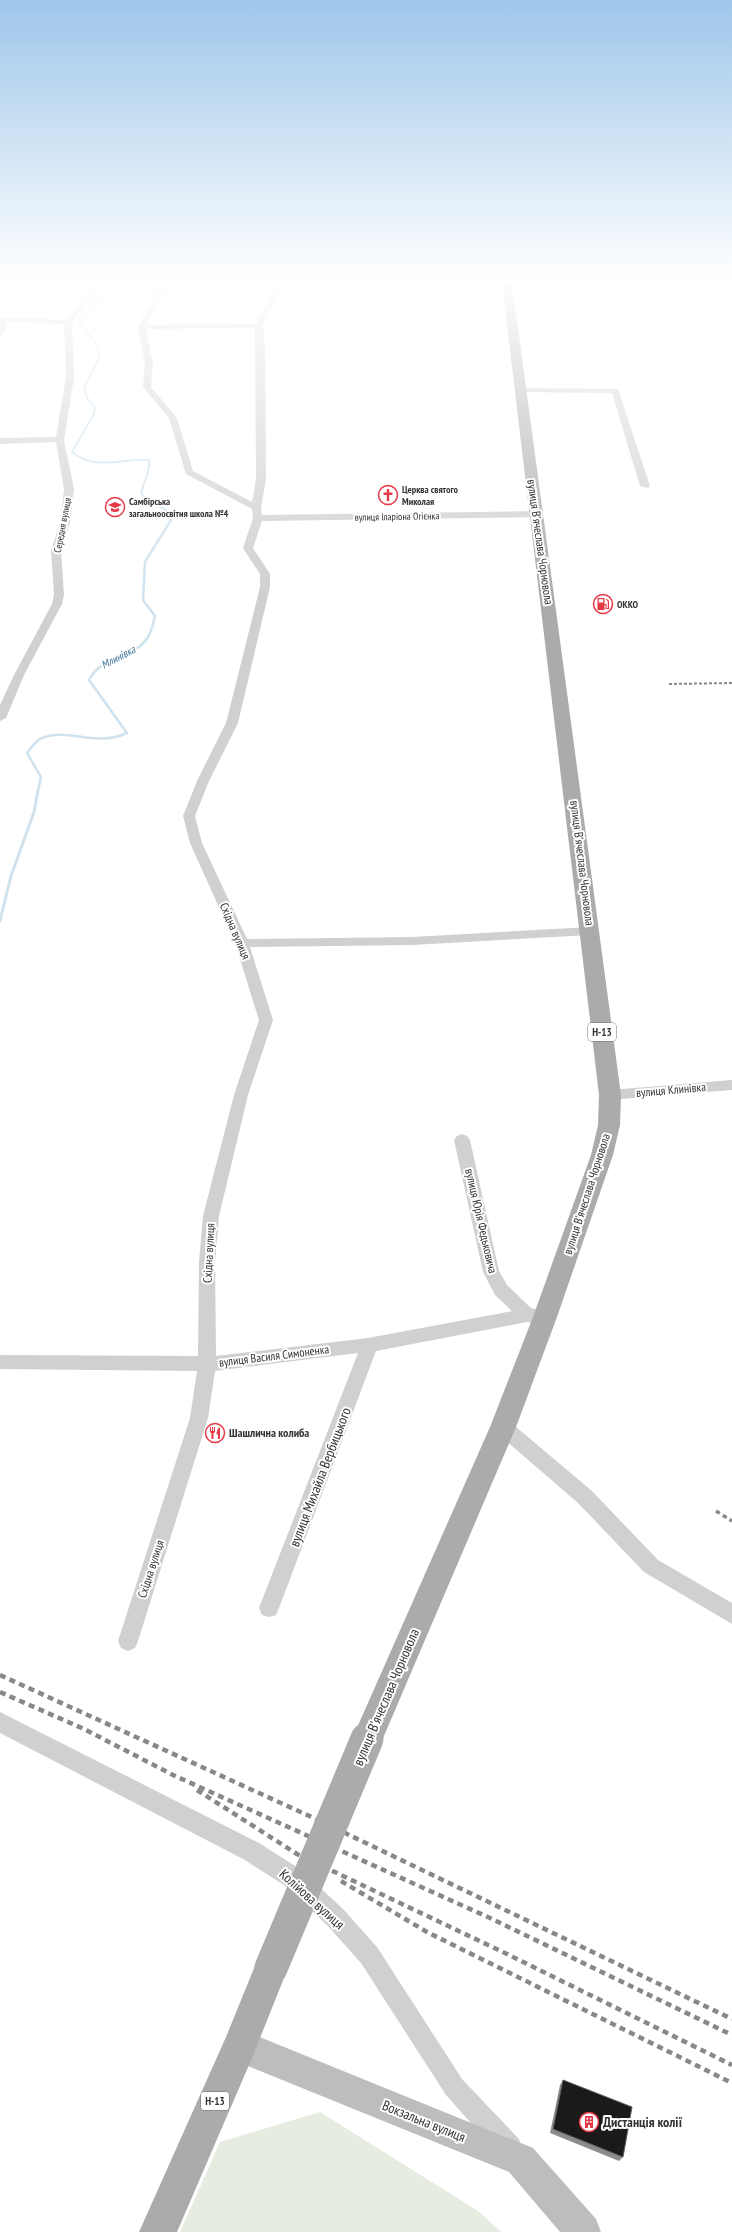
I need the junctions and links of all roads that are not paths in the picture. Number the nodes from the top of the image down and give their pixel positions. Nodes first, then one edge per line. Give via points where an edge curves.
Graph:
1 (69, 387) edge
2 (147, 387) edge
3 (261, 387) edge
4 (520, 390) joint
5 (61, 440) junction
6 (0, 441) edge
7 (645, 486) dead end
8 (257, 513) junction
9 (536, 514) junction
10 (0, 718) edge
11 (590, 931) junction
12 (242, 943) junction
13 (732, 1085) edge
14 (610, 1095) junction
15 (462, 1140) dead end
16 (536, 1316) junction
17 (368, 1345) junction
18 (0, 1362) edge
19 (207, 1364) junction
20 (503, 1427) junction
21 (269, 1608) dead end
22 (732, 1614) edge
23 (128, 1641) dead end
24 (0, 1722) edge
25 (240, 2046) junction
26 (521, 2160) junction
27 (158, 2232) edge
28 (583, 2232) edge

1 - 5 street, Середня вулиця
2 - 8 street via 173,418 189,472
3 - 8 street via 261,479
4 - 7 street via 615,390
4 - 9 main road, вулиця Вʼячеслава Чорновола / Н-13
5 - 6 street
5 - 10 street, Середня вулиця via 69,489 65,523 56,551 59,595 57,604 19,675
8 - 9 street, вулиця Іларіона Огієнка
8 - 12 street, Східна вулиця via 248,548 265,574 266,587 232,723 189,816 196,843
9 - 11 main road, вулиця Вʼячеслава Чорновола / Н-13
11 - 12 street via 412,941
11 - 14 main road, вулиця Вʼячеслава Чорновола / Н-13
12 - 19 street, Східна вулиця via 266,1020 241,1095 211,1216 207,1262
13 - 14 street, вулиця Клинівка
14 - 16 main road, вулиця Вʼячеслава Чорновола / Н-13 via 609,1125 602,1155
15 - 16 street, вулиця Юрія Федьковича via 491,1272 501,1290
16 - 17 street, вулиця Василя Симоненка
16 - 20 main road, вулиця Вʼячеслава Чорновола / Н-13
17 - 19 street, вулиця Василя Симоненка
17 - 21 street, вулиця Михайла Вербицького via 366,1358
18 - 19 street, вулиця Василя Симоненка
19 - 23 street, Східна вулиця via 199,1418
20 - 22 street via 585,1497 651,1566
20 - 25 main road, вулиця Вʼячеслава Чорновола / Н-13, bridge via 367,1739
24 - 26 street, Колійова вулиця via 251,1851 292,1877 335,1917 369,1955 454,2087
25 - 26 main road, Вокзальна вулиця
25 - 27 main road, Н-13
26 - 28 main road, Вокзальна вулиця

